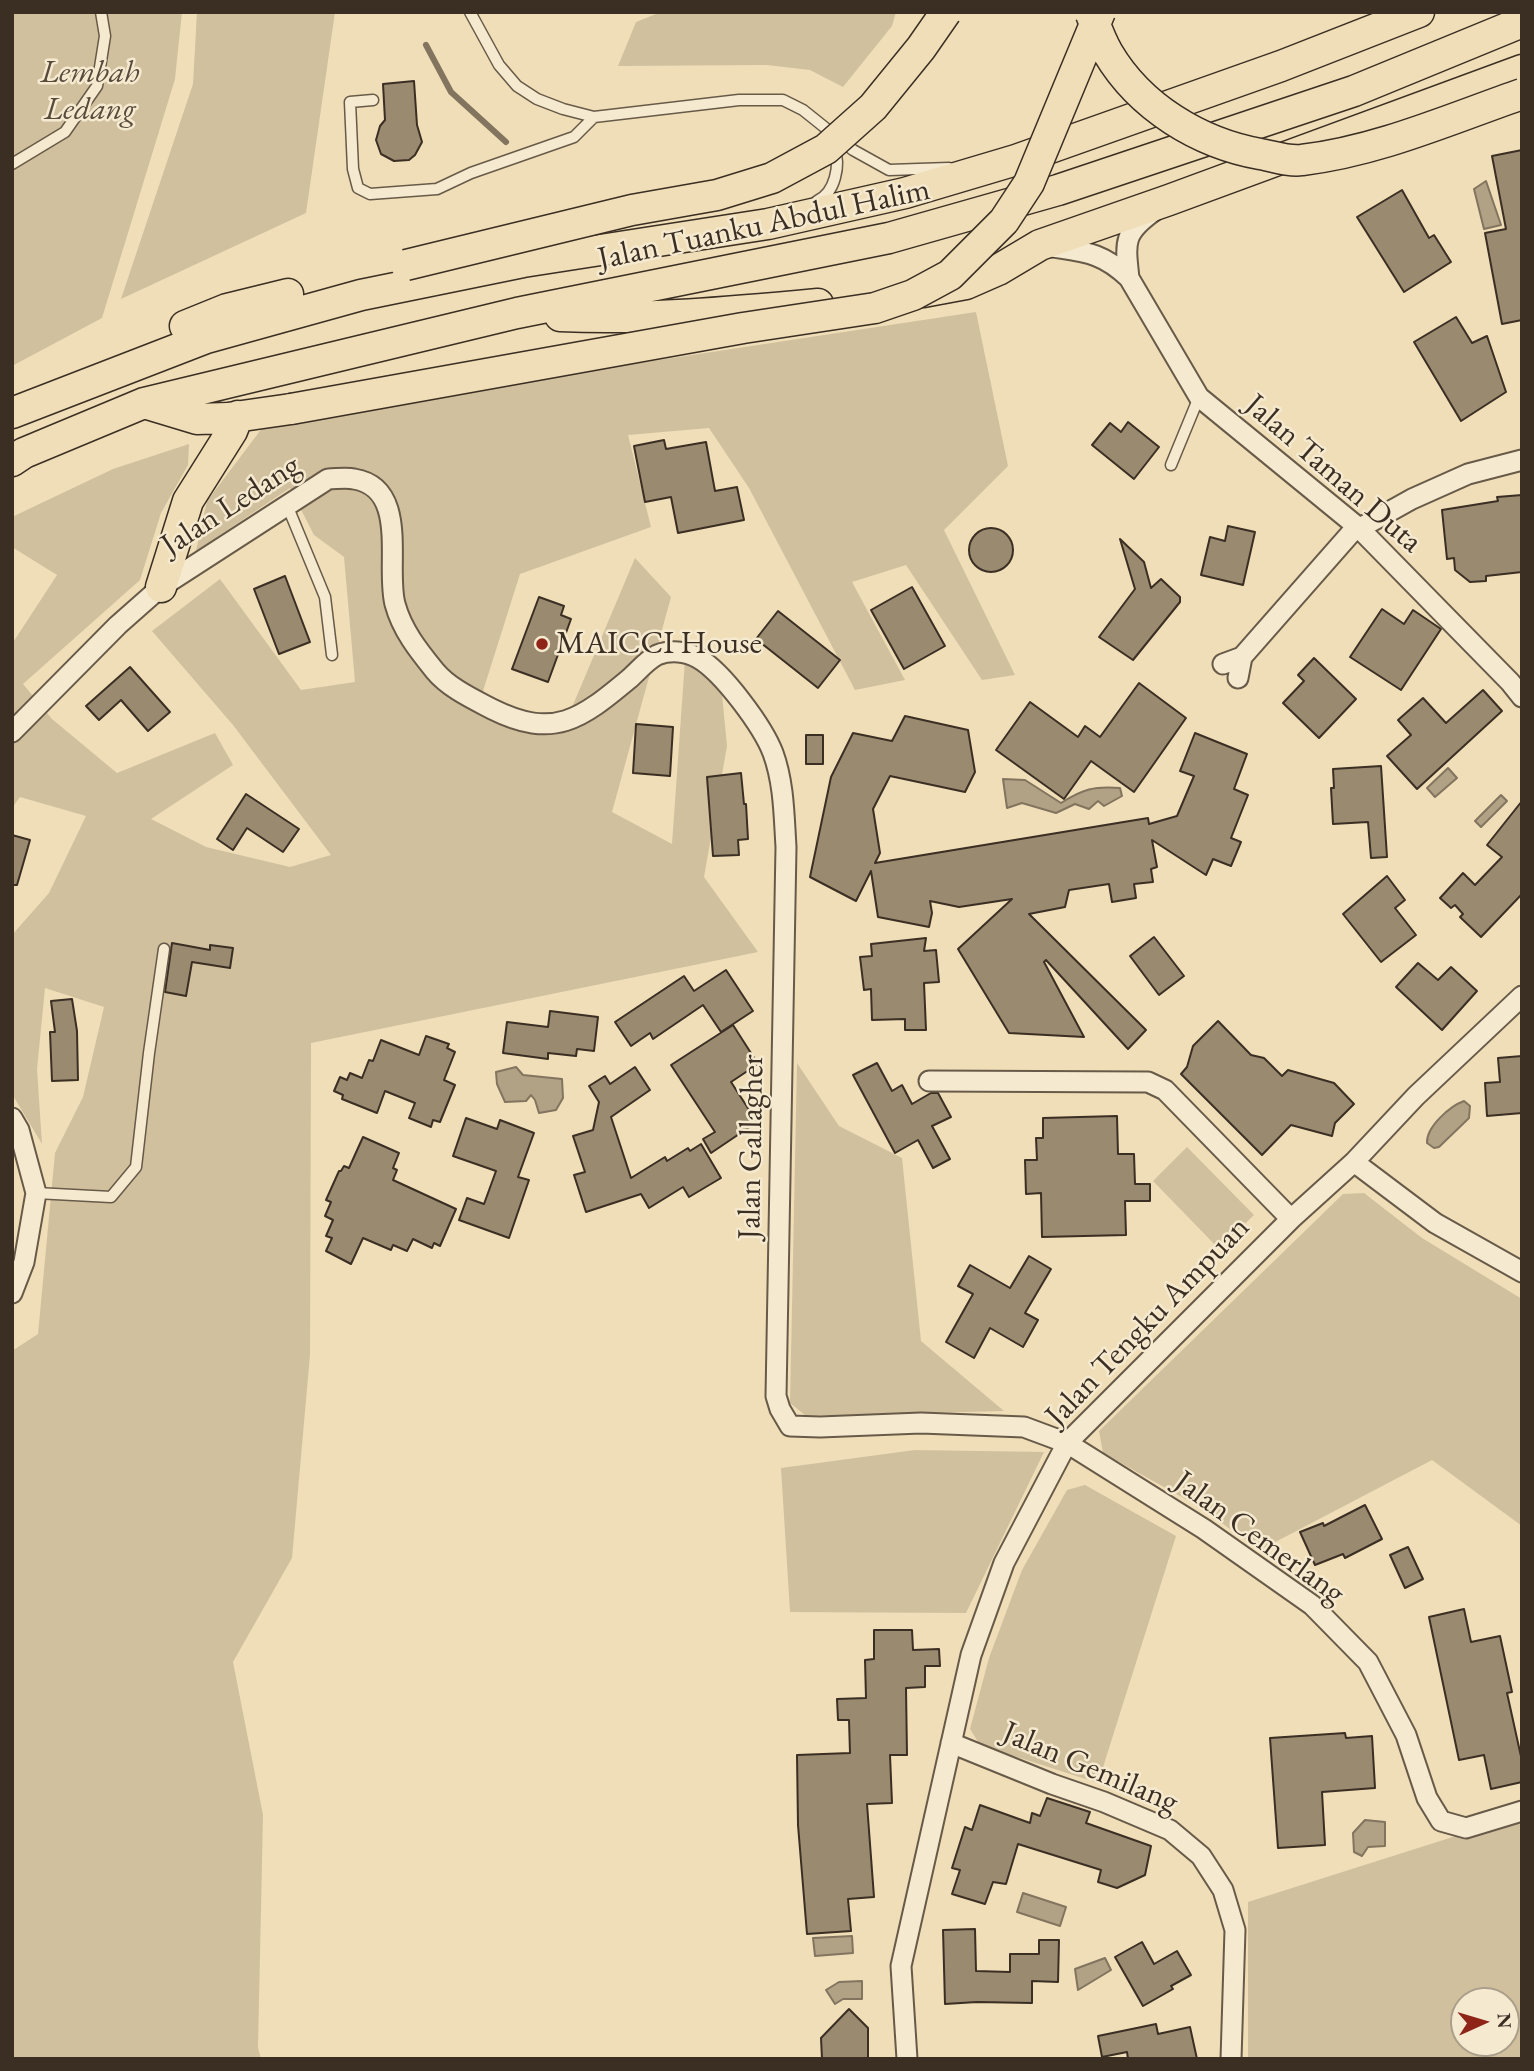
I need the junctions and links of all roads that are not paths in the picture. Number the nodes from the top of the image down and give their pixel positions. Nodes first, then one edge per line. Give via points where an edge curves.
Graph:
1 (102, 12) edge
2 (470, 12) edge
3 (946, 12) edge
4 (1090, 12) edge
5 (1100, 12) edge
6 (1419, 12) edge
7 (1522, 22) edge
8 (1522, 71) edge
9 (1522, 94) edge
10 (373, 100) dead end
11 (594, 117) junction
12 (827, 129) junction
13 (1016, 160) junction
14 (12, 164) edge
15 (1169, 201) junction
16 (768, 224) junction
17 (1040, 245) junction
18 (1129, 278) junction
19 (517, 313) junction
20 (1199, 397) junction
21 (144, 403) junction
22 (12, 411) edge
23 (238, 416) junction
24 (1522, 460) edge
25 (12, 461) edge
26 (1171, 465) dead end
27 (287, 504) junction
28 (1359, 528) junction
29 (161, 587) junction
30 (332, 656) dead end
31 (656, 656) joint
32 (1242, 657) junction
33 (1223, 664) dead end
34 (1238, 678) dead end
35 (1522, 697) edge
36 (12, 732) edge
37 (164, 949) dead end
38 (1522, 996) edge
39 (929, 1081) dead end
40 (12, 1118) edge
41 (1354, 1162) junction
42 (36, 1193) junction
43 (1291, 1219) junction
44 (1522, 1272) edge
45 (12, 1293) edge
46 (1066, 1443) junction
47 (951, 1743) junction
48 (1522, 1811) edge
49 (907, 2059) edge
50 (1231, 2059) edge

1 - 14 lane via 105,36 97,86 65,132
2 - 11 lane via 499,65 517,86 550,104
3 - 22 main road, bridge via 873,107 826,149 772,178 718,195 632,210 227,309 85,364
4 - 9 main road, bridge via 1108,53 1134,87 1174,121 1231,149 1299,161 1364,148
5 - 23 main road, bridge via 1029,183 1004,220 950,275 913,295 875,308
6 - 13 main road, Jalan Tuanku Abdul Halim
7 - 19 main road, Jalan Tuanku Abdul Halim via 1354,91 1058,190 889,238
8 - 15 main road
10 - 11 lane via 350,102 353,170 358,188 370,194 438,189 574,137
11 - 12 lane via 739,100 783,100
12 - 13 lane via 889,170
12 - 16 lane via 837,156 835,178 823,198
13 - 16 main road, Jalan Tuanku Abdul Halim via 905,194
15 - 17 main road
15 - 18 street, Jalan Taman Duta via 1135,225 1130,234 1125,250
16 - 22 main road, Jalan Tuanku Abdul Halim via 523,262 360,295 206,338
17 - 18 street, Jalan Taman Duta via 1096,254
17 - 19 main road via 966,285 881,299 607,318
18 - 20 street, Jalan Taman Duta
19 - 21 main road, Jalan Tuanku Abdul Halim
20 - 26 lane
20 - 28 street, Jalan Taman Duta
21 - 23 main road via 197,419
21 - 25 main road, Jalan Tuanku Abdul Halim
23 - 29 main road via 188,501
24 - 28 street via 1468,474
27 - 29 street, Jalan Ledang
27 - 30 lane via 325,597
27 - 31 street, Jalan Ledang via 328,479 356,479 376,489 391,512 394,601 404,631 437,674 465,695 507,716 545,725 570,721 604,700
28 - 32 street via 1343,540
28 - 35 street, Jalan Taman Duta
29 - 36 street, Jalan Ledang
31 - 46 street, Jalan Gallagher via 677,651 698,658 716,672 752,715 773,753 783,793 786,847 776,1396 780,1409 790,1426 921,1423 1024,1427
32 - 33 street
32 - 34 street
37 - 42 lane via 136,1167 111,1197
38 - 41 street, Jalan Tengku Ampuan
39 - 43 street via 1148,1082 1165,1090
40 - 42 street
41 - 43 street, Jalan Tengku Ampuan
41 - 44 street via 1435,1223
42 - 45 street via 24,1262
43 - 46 street, Jalan Tengku Ampuan
46 - 47 street, Jalan Tengku Ampuan via 1004,1563 971,1655
46 - 48 street, Jalan Cemerlang via 1203,1529 1312,1605 1368,1662 1406,1735 1427,1798 1441,1821 1466,1829
47 - 49 street, Jalan Tengku Ampuan via 901,1966
47 - 50 street, Jalan Gemilang via 1170,1830 1201,1857 1223,1890 1235,1930

